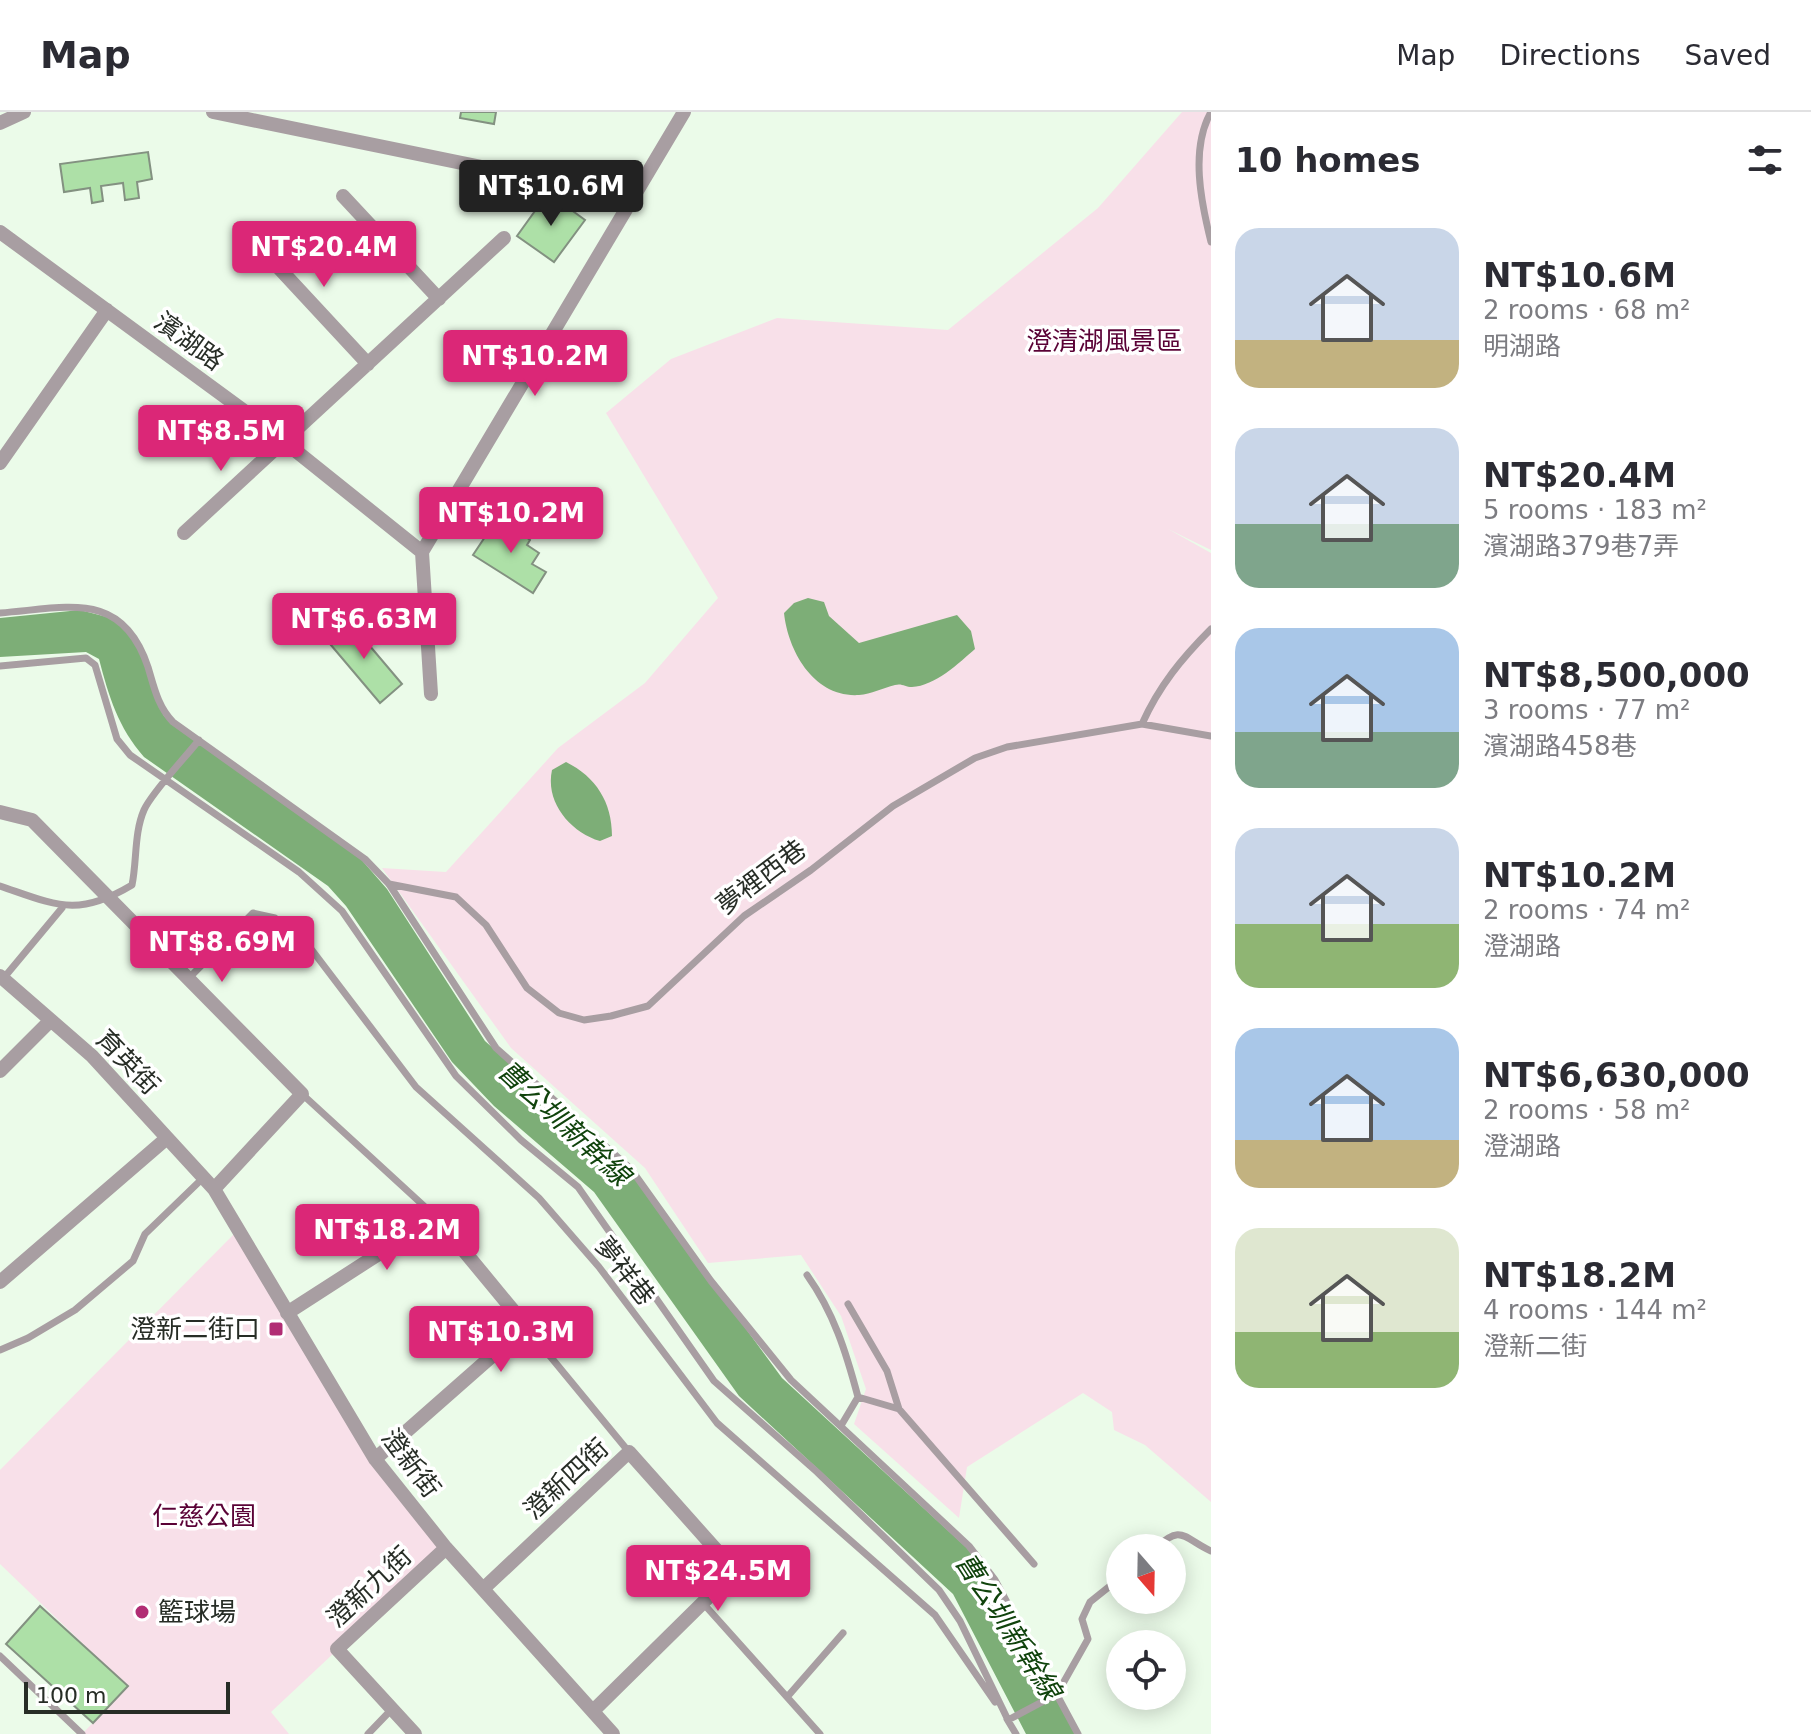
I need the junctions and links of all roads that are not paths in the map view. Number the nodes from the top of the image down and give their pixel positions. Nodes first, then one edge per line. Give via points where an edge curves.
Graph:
1 (24, 112) edge
2 (213, 112) edge
3 (684, 112) edge
4 (1211, 112) edge
5 (0, 123) edge
6 (343, 196) dead end
7 (632, 198) junction
8 (0, 232) edge
9 (504, 238) dead end
10 (252, 239) dead end
11 (1211, 242) edge
12 (439, 299) junction
13 (107, 310) junction
14 (368, 364) junction
15 (285, 442) junction
16 (0, 463) edge
17 (184, 533) dead end
18 (422, 552) junction
19 (0, 613) edge
20 (1211, 629) edge
21 (0, 666) edge
22 (431, 694) dead end
23 (1142, 724) junction
24 (1211, 736) edge
25 (199, 740) junction
26 (166, 783) junction
27 (0, 812) edge
28 (389, 884) junction
29 (0, 886) edge
30 (111, 898) junction
31 (62, 908) junction
32 (189, 978) junction
33 (1, 979) edge
34 (50, 1021) junction
35 (0, 1071) edge
36 (302, 1094) junction
37 (167, 1138) junction
38 (209, 1183) junction
39 (436, 1217) junction
40 (807, 1275) dead end
41 (0, 1282) edge
42 (848, 1304) dead end
43 (287, 1313) junction
44 (526, 1326) junction
45 (0, 1350) edge
46 (858, 1397) junction
47 (899, 1409) junction
48 (842, 1424) junction
49 (629, 1452) junction
50 (375, 1459) junction
51 (1186, 1535) edge
52 (446, 1548) junction
53 (1211, 1551) edge
54 (1034, 1564) dead end
55 (483, 1589) junction
56 (1106, 1589) edge
57 (702, 1602) junction
58 (843, 1633) dead end
59 (0, 1656) edge
60 (1057, 1694) junction
61 (788, 1696) junction
62 (392, 1709) junction
63 (593, 1711) junction
64 (1008, 1720) junction
65 (82, 1734) edge
66 (368, 1734) edge
67 (415, 1734) edge
68 (613, 1734) edge
69 (820, 1734) edge
70 (1016, 1734) edge
71 (1078, 1734) edge

1 - 5 street
2 - 7 street
3 - 7 street
4 - 11 lane via 1201,129 1200,168
6 - 12 street
7 - 18 street
8 - 13 street, 濱湖路
9 - 12 street
10 - 14 street
12 - 14 street
13 - 15 street, 濱湖路
13 - 16 street
14 - 15 street
15 - 17 street
15 - 18 street, 濱湖路
18 - 22 street
19 - 25 lane via 80,607 108,613 128,625 163,712
20 - 23 lane via 1178,661
21 - 26 lane via 86,658 95,665 117,739
23 - 24 lane, 夢裡西巷
23 - 28 lane, 夢裡西巷 via 1007,747 975,758 926,785 744,916 648,1006 611,1016 584,1020 559,1013 527,988 486,925 456,897
25 - 26 lane
25 - 28 lane via 365,859
26 - 30 lane via 145,808 132,885
26 - 64 lane via 299,872 342,911 456,1076 578,1187 714,1381 939,1590 960,1621
27 - 30 street via 32,820
28 - 48 lane via 496,1048 631,1169 773,1359
29 - 31 lane
30 - 31 lane
30 - 32 street
31 - 33 lane
32 - 36 street
32 - 64 lane, 夢祥巷 via 253,913 275,918 302,937 416,1087 539,1198 599,1267 717,1423 935,1615
33 - 34 street, 育英街
34 - 35 street
34 - 37 street, 育英街 via 92,1056
36 - 38 street
36 - 39 lane
37 - 38 street, 育英街
37 - 41 street
38 - 43 street, 澄新街
38 - 45 lane via 145,1234 133,1261 75,1310
39 - 43 street
39 - 44 street
40 - 46 lane via 840,1334
42 - 47 lane via 887,1371
43 - 50 street, 澄新街
44 - 49 lane
44 - 50 street
46 - 47 lane
46 - 48 lane
47 - 54 lane
48 - 60 lane via 969,1546 995,1580
49 - 55 street, 澄新四街
49 - 57 street, 澄新四街 via 735,1571
50 - 52 street, 澄新街
51 - 53 lane
52 - 55 street, 澄新街
52 - 62 street, 澄新九街 via 337,1649
55 - 63 street, 澄新街
56 - 60 lane via 1090,1602 1082,1619 1088,1639
57 - 61 lane
57 - 63 street
58 - 61 lane
59 - 65 lane
60 - 64 lane
60 - 71 lane
61 - 69 lane
62 - 66 lane
62 - 67 street, 澄新九街
63 - 68 street, 澄新街
64 - 70 lane, 夢祥巷

